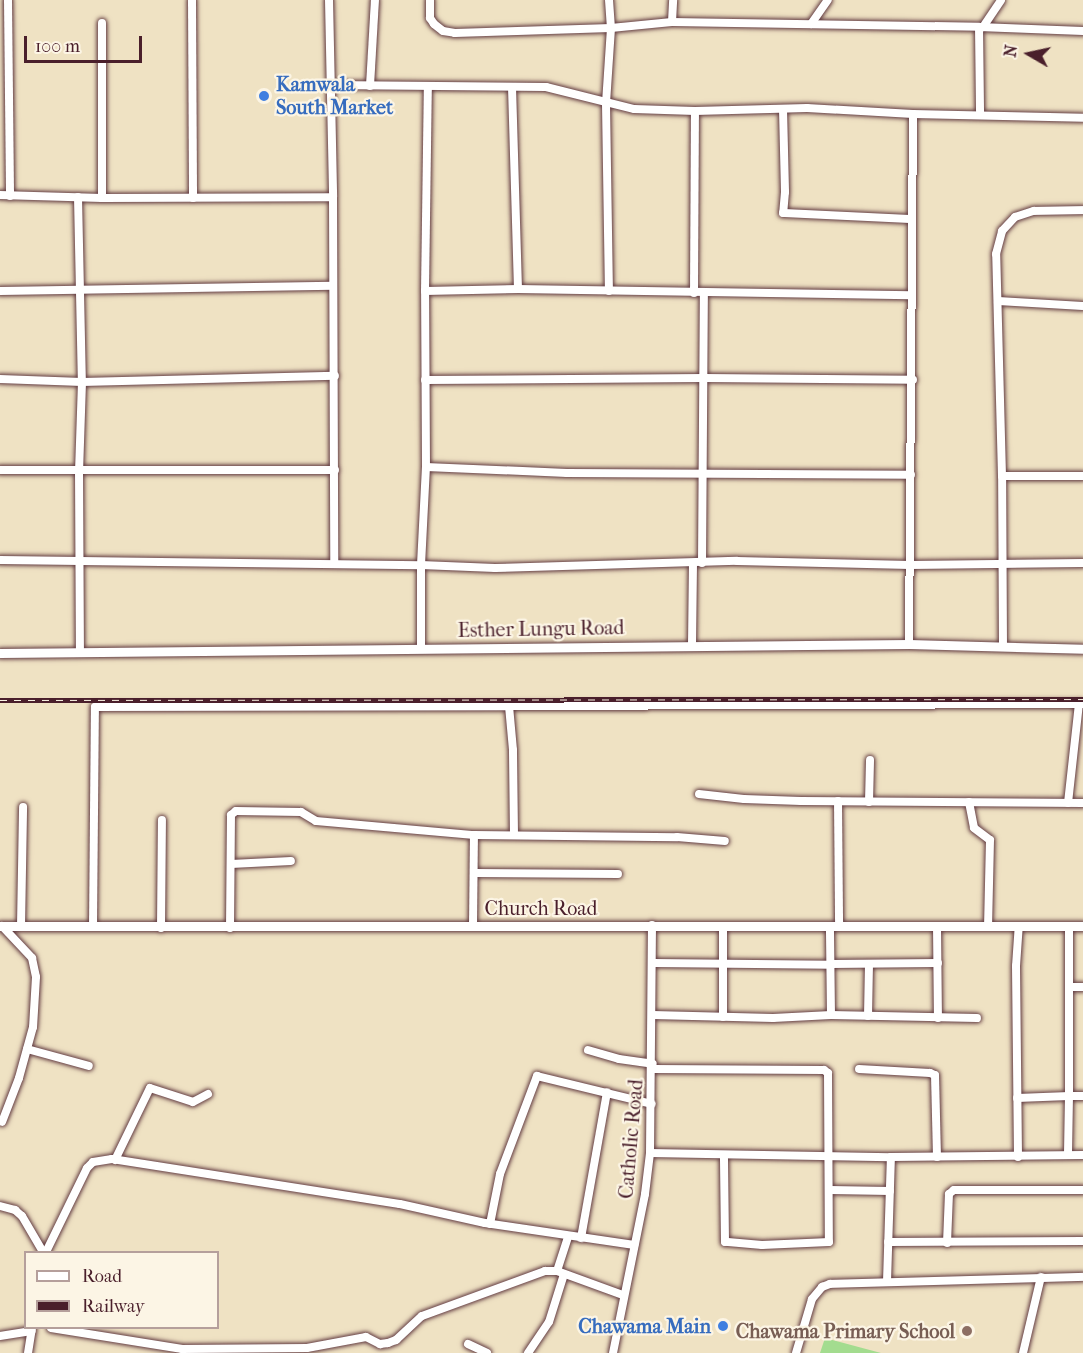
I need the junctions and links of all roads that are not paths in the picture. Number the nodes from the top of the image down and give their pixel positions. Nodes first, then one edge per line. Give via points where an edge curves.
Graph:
1 (8, 0) edge
2 (192, 0) edge
3 (329, 0) edge
4 (375, 0) edge
5 (430, 0) edge
6 (609, 0) edge
7 (673, 0) edge
8 (828, 0) edge
9 (1001, 0) edge
10 (672, 22) junction
11 (102, 23) dead end
12 (811, 24) junction
13 (981, 27) junction
14 (611, 28) junction
15 (1083, 31) edge
16 (330, 85) junction
17 (370, 86) junction
18 (428, 86) junction
19 (512, 87) junction
20 (606, 104) junction
21 (783, 109) junction
22 (696, 111) junction
23 (913, 114) junction
24 (980, 114) junction
25 (1083, 118) edge
26 (0, 195) edge
27 (10, 196) junction
28 (78, 197) junction
29 (333, 197) junction
30 (102, 198) junction
31 (193, 198) junction
32 (1083, 210) edge
33 (911, 219) junction
34 (333, 286) junction
35 (81, 289) junction
36 (518, 289) junction
37 (0, 291) edge
38 (425, 291) junction
39 (609, 291) junction
40 (694, 293) junction
41 (704, 293) junction
42 (911, 295) junction
43 (998, 301) junction
44 (1083, 306) edge
45 (335, 376) junction
46 (704, 378) junction
47 (0, 379) edge
48 (425, 380) junction
49 (913, 380) junction
50 (82, 382) junction
51 (426, 467) junction
52 (0, 470) edge
53 (335, 470) junction
54 (79, 471) junction
55 (704, 473) junction
56 (911, 476) junction
57 (1002, 476) junction
58 (1083, 476) edge
59 (0, 560) edge
60 (79, 560) junction
61 (698, 563) junction
62 (1083, 563) edge
63 (334, 564) junction
64 (421, 565) junction
65 (910, 565) junction
66 (1003, 565) junction
67 (909, 644) junction
68 (692, 645) junction
69 (1004, 646) junction
70 (421, 648) junction
71 (1083, 649) edge
72 (0, 653) edge
73 (80, 653) junction
74 (1081, 704) edge
75 (509, 706) junction
76 (870, 760) dead end
77 (699, 794) dead end
78 (838, 801) junction
79 (868, 802) junction
80 (969, 802) junction
81 (1068, 803) junction
82 (1083, 803) edge
83 (23, 807) dead end
84 (162, 820) dead end
85 (474, 835) junction
86 (514, 835) junction
87 (725, 841) dead end
88 (291, 861) dead end
89 (231, 864) junction
90 (474, 873) junction
91 (618, 874) dead end
92 (652, 925) junction
93 (1, 926) edge
94 (21, 926) junction
95 (473, 926) junction
96 (723, 926) junction
97 (937, 926) junction
98 (1083, 926) edge
99 (93, 927) junction
100 (835, 927) junction
101 (988, 927) junction
102 (1019, 927) junction
103 (1069, 927) junction
104 (161, 928) junction
105 (230, 928) junction
106 (653, 963) junction
107 (938, 963) junction
108 (722, 964) junction
109 (869, 964) junction
110 (831, 965) junction
111 (1069, 987) junction
112 (1083, 987) edge
113 (653, 1015) junction
114 (831, 1016) junction
115 (868, 1016) junction
116 (723, 1017) junction
117 (938, 1017) junction
118 (977, 1018) dead end
119 (27, 1049) junction
120 (588, 1050) dead end
121 (89, 1066) dead end
122 (653, 1066) junction
123 (859, 1069) dead end
124 (607, 1092) junction
125 (208, 1094) dead end
126 (1069, 1096) junction
127 (1083, 1096) edge
128 (1017, 1098) junction
129 (652, 1104) junction
130 (2, 1122) dead end
131 (650, 1153) junction
132 (1068, 1155) junction
133 (1083, 1155) edge
134 (724, 1156) junction
135 (830, 1156) junction
136 (891, 1157) junction
137 (937, 1157) junction
138 (1018, 1157) junction
139 (115, 1160) junction
140 (830, 1190) junction
141 (1083, 1190) edge
142 (890, 1191) junction
143 (0, 1206) edge
144 (490, 1224) junction
145 (568, 1237) junction
146 (581, 1239) junction
147 (1083, 1241) edge
148 (888, 1242) junction
149 (947, 1243) junction
150 (634, 1245) junction
151 (44, 1251) edge
152 (46, 1251) edge
153 (561, 1272) junction
154 (1083, 1276) edge
155 (1041, 1277) junction
156 (887, 1282) junction
157 (623, 1294) junction
158 (32, 1329) edge
159 (57, 1329) edge
160 (0, 1336) edge
161 (380, 1344) junction
162 (468, 1344) dead end
163 (275, 1351) edge
164 (28, 1353) edge
165 (376, 1353) edge
166 (487, 1353) edge
167 (528, 1353) edge
168 (614, 1353) edge
169 (796, 1353) edge
170 (1023, 1353) edge

1 - 27 street
2 - 31 street
3 - 16 street
4 - 17 street
5 - 14 street via 434,24 455,33
6 - 14 street
7 - 10 street
8 - 12 street
9 - 13 street
10 - 12 street
10 - 14 street
11 - 30 street
12 - 13 street
13 - 15 street
13 - 24 street
14 - 20 street
16 - 17 street
16 - 29 street
17 - 18 street
18 - 19 street
18 - 38 street
19 - 20 street via 546,87
19 - 36 street
20 - 22 street
20 - 39 street
21 - 22 street
21 - 23 street
21 - 33 street via 783,213
22 - 40 street
23 - 24 street
23 - 33 street
24 - 25 street
26 - 27 street
27 - 28 street
28 - 30 street
28 - 35 street
29 - 31 street
29 - 34 street
30 - 31 street
32 - 43 street via 1034,211 1008,222 996,254
33 - 42 street
34 - 35 street
34 - 45 street
35 - 37 street
35 - 50 street
36 - 38 street
36 - 39 street
38 - 48 street
39 - 40 street
40 - 41 street
41 - 42 street
41 - 46 street
42 - 49 street
43 - 44 street
43 - 57 street
45 - 50 street
45 - 53 street
46 - 48 street
46 - 49 street
46 - 55 street
47 - 50 street
48 - 51 street
49 - 56 street
50 - 54 street
51 - 55 street
51 - 64 street
52 - 54 street
53 - 54 street
53 - 63 street
54 - 60 street
55 - 56 street
55 - 61 street
56 - 65 street
57 - 58 street
57 - 66 street
59 - 60 street
60 - 63 street
60 - 73 street
61 - 64 street via 495,568
61 - 65 street
61 - 68 street
62 - 66 street
63 - 64 street
64 - 70 street
65 - 66 street
65 - 67 street
66 - 69 street
67 - 68 street, Esther Lungu Road
67 - 69 street, Esther Lungu Road
68 - 70 street, Esther Lungu Road
69 - 71 street, Esther Lungu Road
70 - 73 street, Esther Lungu Road
72 - 73 street, Esther Lungu Road
74 - 75 street
74 - 81 street
75 - 86 street
75 - 99 street via 95,707
76 - 79 street
77 - 78 street
78 - 79 street
78 - 100 street
79 - 80 street
80 - 81 street
80 - 101 street via 974,828 990,840
81 - 82 street
83 - 94 street
84 - 104 street
85 - 86 street
85 - 89 street via 316,821 301,812 236,811 231,815
85 - 90 street
86 - 87 street
88 - 89 street
89 - 105 street
90 - 91 street
90 - 95 street
92 - 95 street, Church Road
92 - 96 street, Church Road
92 - 106 street, Catholic Road
93 - 94 street, Church Road
93 - 119 street via 26,950 35,966 36,1003
94 - 99 street, Church Road
95 - 105 street, Church Road
96 - 100 street, Church Road
96 - 108 street
97 - 100 street, Church Road
97 - 101 street, Church Road
97 - 107 street
98 - 103 street, Church Road
99 - 104 street, Church Road
100 - 110 street
101 - 102 street, Church Road
102 - 103 street, Church Road
102 - 128 street
103 - 111 street
104 - 105 street, Church Road
106 - 108 street
106 - 113 street, Catholic Road
107 - 109 street
107 - 117 street
108 - 110 street
108 - 116 street
109 - 110 street
109 - 115 street
110 - 114 street
111 - 112 street
111 - 126 street
113 - 116 street
113 - 122 street, Catholic Road
114 - 115 street
114 - 116 street
115 - 117 street
117 - 118 street
119 - 121 street
119 - 130 street
120 - 122 street
122 - 129 street, Catholic Road
122 - 135 street via 824,1070 830,1078
123 - 137 street via 935,1076
124 - 129 street
124 - 144 street via 543,1076 534,1079 500,1174
124 - 146 street
125 - 139 street via 193,1102 150,1088
126 - 127 street
126 - 128 street
126 - 132 street
128 - 138 street
129 - 131 street, Catholic Road
131 - 134 street
131 - 150 street, Catholic Road
132 - 133 street
132 - 138 street
134 - 135 street
134 - 140 street via 725,1242 829,1242
135 - 136 street
135 - 140 street
136 - 137 street
136 - 142 street
137 - 138 street
139 - 144 street via 400,1204
139 - 152 street via 93,1162 87,1168
140 - 142 street
141 - 149 street via 954,1190 949,1194
142 - 148 street
143 - 151 street via 22,1216
144 - 145 street
145 - 146 street
145 - 153 street
146 - 150 street
147 - 149 street
148 - 149 street
148 - 156 street
150 - 157 street, Catholic Road
153 - 157 street
153 - 161 street via 545,1271 525,1277 422,1316 396,1340
153 - 167 street via 549,1322
154 - 155 street
155 - 156 street
155 - 170 street
156 - 169 street via 822,1287 812,1299
157 - 168 street, Catholic Road
158 - 160 street
158 - 164 street
159 - 163 street via 182,1349
161 - 163 street via 366,1337
161 - 165 street
162 - 166 street

